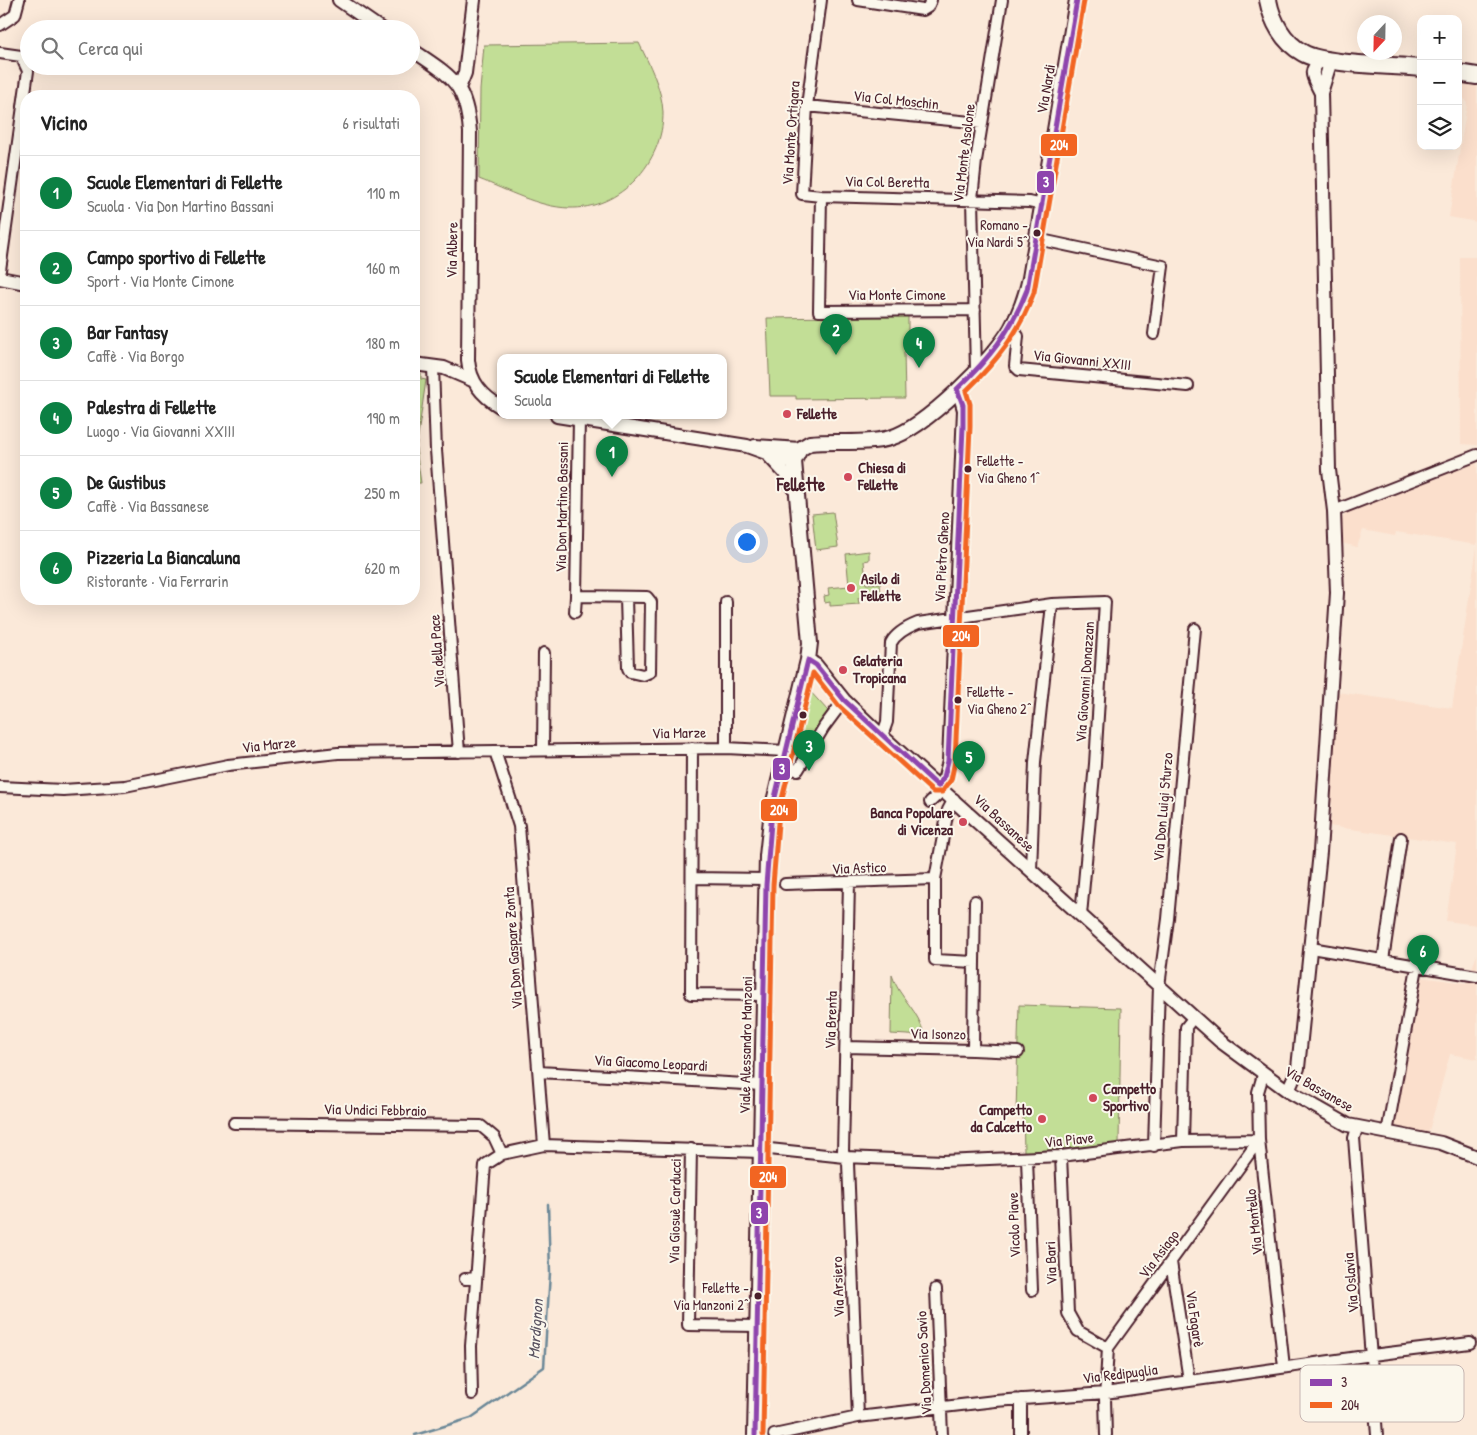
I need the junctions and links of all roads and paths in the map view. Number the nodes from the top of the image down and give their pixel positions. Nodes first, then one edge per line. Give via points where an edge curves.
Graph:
1 (18, 0) edge
2 (339, 0) edge
3 (474, 0) edge
4 (821, 0) edge
5 (858, 0) edge
6 (930, 0) edge
7 (1002, 0) edge
8 (1077, 0) edge
9 (1268, 0) edge
10 (876, 1) edge
11 (368, 20) edge
12 (0, 25) edge
13 (0, 53) edge
14 (420, 55) edge
15 (20, 56) edge
16 (1322, 59) junction
17 (1417, 68) edge
18 (1477, 70) edge
19 (1462, 72) edge
20 (1462, 73) edge
21 (27, 75) edge
22 (1477, 76) edge
23 (459, 88) junction
24 (25, 90) edge
25 (807, 106) junction
26 (981, 123) junction
27 (20, 128) edge
28 (821, 196) junction
29 (972, 200) junction
30 (1043, 205) junction
31 (1037, 239) junction
32 (0, 270) edge
33 (0, 278) edge
34 (20, 282) edge
35 (975, 310) junction
36 (1011, 329) junction
37 (1154, 334) dead end
38 (468, 360) junction
39 (420, 365) edge
40 (439, 368) junction
41 (976, 371) junction
42 (472, 380) junction
43 (1188, 386) dead end
44 (957, 388) junction
45 (497, 404) edge
46 (579, 419) joint
47 (747, 446) junction
48 (762, 452) junction
49 (797, 455) junction
50 (1477, 455) edge
51 (796, 491) junction
52 (1334, 511) junction
53 (576, 596) junction
54 (626, 598) junction
55 (726, 602) dead end
56 (1052, 604) junction
57 (575, 612) dead end
58 (955, 619) junction
59 (1195, 629) dead end
60 (544, 654) dead end
61 (808, 660) junction
62 (844, 700) junction
63 (882, 736) junction
64 (692, 748) junction
65 (726, 748) junction
66 (543, 750) junction
67 (495, 751) junction
68 (786, 751) junction
69 (459, 752) junction
70 (782, 769) junction
71 (0, 787) edge
72 (941, 788) junction
73 (954, 799) junction
74 (930, 802) dead end
75 (1401, 838) dead end
76 (1032, 870) junction
77 (692, 878) junction
78 (766, 879) junction
79 (935, 879) junction
80 (849, 883) junction
81 (785, 884) dead end
82 (974, 901) dead end
83 (1081, 915) junction
84 (1311, 948) junction
85 (1383, 960) junction
86 (974, 962) junction
87 (1417, 967) junction
88 (1477, 976) edge
89 (1160, 986) junction
90 (764, 995) junction
91 (1194, 1018) junction
92 (846, 1047) junction
93 (973, 1050) junction
94 (1018, 1052) dead end
95 (539, 1072) junction
96 (1263, 1075) junction
97 (762, 1085) junction
98 (1288, 1091) junction
99 (234, 1123) dead end
100 (1357, 1128) junction
101 (1387, 1133) junction
102 (1259, 1140) junction
103 (1183, 1141) junction
104 (544, 1145) junction
105 (1154, 1146) junction
106 (691, 1149) junction
107 (760, 1150) junction
108 (502, 1154) junction
109 (845, 1156) junction
110 (1061, 1156) junction
111 (1477, 1157) edge
112 (1027, 1158) junction
113 (1171, 1262) junction
114 (476, 1278) junction
115 (465, 1279) dead end
116 (936, 1290) dead end
117 (1032, 1290) dead end
118 (757, 1326) junction
119 (1470, 1343) dead end
120 (1108, 1348) junction
121 (1372, 1355) junction
122 (1373, 1365) edge
123 (1284, 1367) junction
124 (1189, 1380) junction
125 (1105, 1393) junction
126 (472, 1394) dead end
127 (1021, 1399) junction
128 (942, 1407) junction
129 (858, 1418) junction
130 (1376, 1422) edge
131 (755, 1435) edge
132 (774, 1435) edge
133 (942, 1435) edge
134 (1020, 1435) edge
135 (1106, 1435) edge
136 (1377, 1435) edge

1 - 12 street via 15,15
2 - 11 street
3 - 23 street via 466,73
4 - 25 street, Via Monte Ortigara
5 - 10 street
6 - 10 street via 928,7 922,10
7 - 26 street, Via Monte Asolone
8 - 30 main road, Via Nardi
9 - 16 main road via 1274,20 1289,42 1304,54
13 - 15 street
14 - 23 street via 450,76
16 - 17 main road
16 - 52 street via 1330,67 1320,93 1328,470
18 - 19 main road
20 - 22 main road
21 - 24 street
23 - 38 street, Via Albere via 467,103 470,132
25 - 26 street, Via Col Moschin
25 - 28 street, Via Monte Ortigara via 802,194
26 - 29 street, Via Monte Asolone
27 - 32 street
28 - 29 street, Via Col Beretta
28 - 35 street, Via Monte Cimone via 819,311
29 - 30 street, Via Col Beretta
29 - 35 street, Via Monte Asolone
30 - 31 main road, Via Nardi
31 - 36 main road, Via Nardi via 1027,290
31 - 37 street via 1163,266
33 - 34 street
35 - 41 street, Via Monte Asolone
36 - 41 main road
36 - 43 street, Via Giovanni XXIII via 1018,336 1016,366 1019,370
38 - 40 street
38 - 42 street, Via Albere
39 - 40 street
40 - 42 street
40 - 69 street, Via della Pace via 433,400
41 - 44 main road
42 - 45 street, Via Albere
44 - 49 main road via 919,423 898,435 874,441 810,443
44 - 58 street, Via Pietro Gheno via 963,410
46 - 47 street
46 - 53 street, Via Don Martino Bassani
47 - 48 street
47 - 49 street
48 - 49 street
48 - 51 street via 784,472
49 - 51 main road
50 - 52 street
51 - 61 main road via 809,613
52 - 84 street via 1337,593
53 - 54 street
53 - 57 street, Via Don Martino Bassani
54 - 54 street via 628,668 630,672 643,675 650,672 651,602 647,597
55 - 65 street, Via Marze
56 - 58 street, Via Giovanni Donazzan
56 - 76 street via 1035,762
56 - 83 street, Via Giovanni Donazzan via 1105,602
58 - 63 street, Via Giovanni Donazzan via 918,623 894,637 890,651 887,722
58 - 72 street, Via Pietro Gheno via 948,761
59 - 89 street, Via Don Luigi Sturzo
60 - 66 street
61 - 62 street, Via Bassanese via 816,665
61 - 68 main road, Viale Alessandro Manzoni
62 - 63 street, Via Bassanese
62 - 70 street via 798,770
63 - 72 street, Via Bassanese
64 - 65 street, Via Marze
64 - 66 street, Via Marze
64 - 77 street
65 - 68 street, Via Marze
66 - 67 street, Via Marze
67 - 69 street, Via Marze
67 - 95 street, Via Don Gaspare Zonta via 519,826
68 - 70 main road, Viale Alessandro Manzoni
69 - 71 street, Via Marze via 338,753 228,765 125,786 62,790
70 - 78 main road, Viale Alessandro Manzoni via 769,834
72 - 73 street, Via Bassanese
72 - 74 street
73 - 76 street, Via Bassanese
73 - 79 street via 948,810
75 - 85 street
76 - 83 street, Via Bassanese
77 - 78 street
77 - 90 street via 691,994
78 - 90 main road, Viale Alessandro Manzoni
79 - 80 street, Via Astico
79 - 86 street via 935,960
80 - 81 street, Via Astico
80 - 92 street, Via Brenta
82 - 86 street, Via Isonzo
83 - 89 street, Via Bassanese
84 - 85 street
84 - 98 street via 1298,1068
85 - 87 street
86 - 93 street, Via Isonzo
87 - 88 street
87 - 101 street
89 - 91 street, Via Bassanese
89 - 105 street
90 - 97 main road, Viale Alessandro Manzoni
91 - 96 street, Via Bassanese
91 - 103 street via 1186,1027
92 - 93 street, Via Isonzo
92 - 109 street, Via Brenta
93 - 94 street, Via Isonzo
95 - 97 street, Via Giacomo Leopardi
95 - 104 street, Via Don Gaspare Zonta
96 - 98 street, Via Bassanese
96 - 102 street, Via Montello via 1258,1092
97 - 107 main road, Viale Alessandro Manzoni
98 - 100 street, Via Bassanese
99 - 108 street, Via Undici Febbraio via 481,1126 494,1137
100 - 101 street, Via Bassanese
100 - 121 street, Via Oslavia via 1354,1138
101 - 111 street, Via Bassanese via 1441,1143
102 - 103 street, Via Piave
102 - 113 street, Via Asiago
102 - 123 street, Via Montello
103 - 105 street, Via Piave
104 - 106 street
104 - 108 street
105 - 110 street, Via Piave
106 - 107 street
106 - 118 street, Via Giosuè Carducci via 688,1325
107 - 109 street, Via Piave
107 - 118 main road, Viale Alessandro Manzoni
108 - 114 street via 485,1165
109 - 112 street, Via Piave via 943,1161
109 - 129 street, Via Arsiero via 848,1163
110 - 112 street, Via Piave
110 - 120 street, Via Bari via 1068,1313 1078,1331
112 - 117 street, Vicolo Piave
113 - 120 street, Via Asiago
113 - 124 street, Via Fagarè
114 - 115 street
114 - 126 street via 471,1346
116 - 128 street, Via Domenico Savio
118 - 131 main road, Viale Alessandro Manzoni
119 - 121 street, Via Redipuglia
120 - 125 street
121 - 122 street, Via Oslavia
121 - 123 street, Via Redipuglia
123 - 124 street, Via Redipuglia
124 - 125 street, Via Redipuglia
125 - 127 street, Via Redipuglia
125 - 135 street
127 - 128 street, Via Redipuglia
127 - 134 street
128 - 129 street, Via Redipuglia
128 - 133 street, Via Domenico Savio
129 - 132 street, Via Redipuglia
130 - 136 street, Via Oslavia

